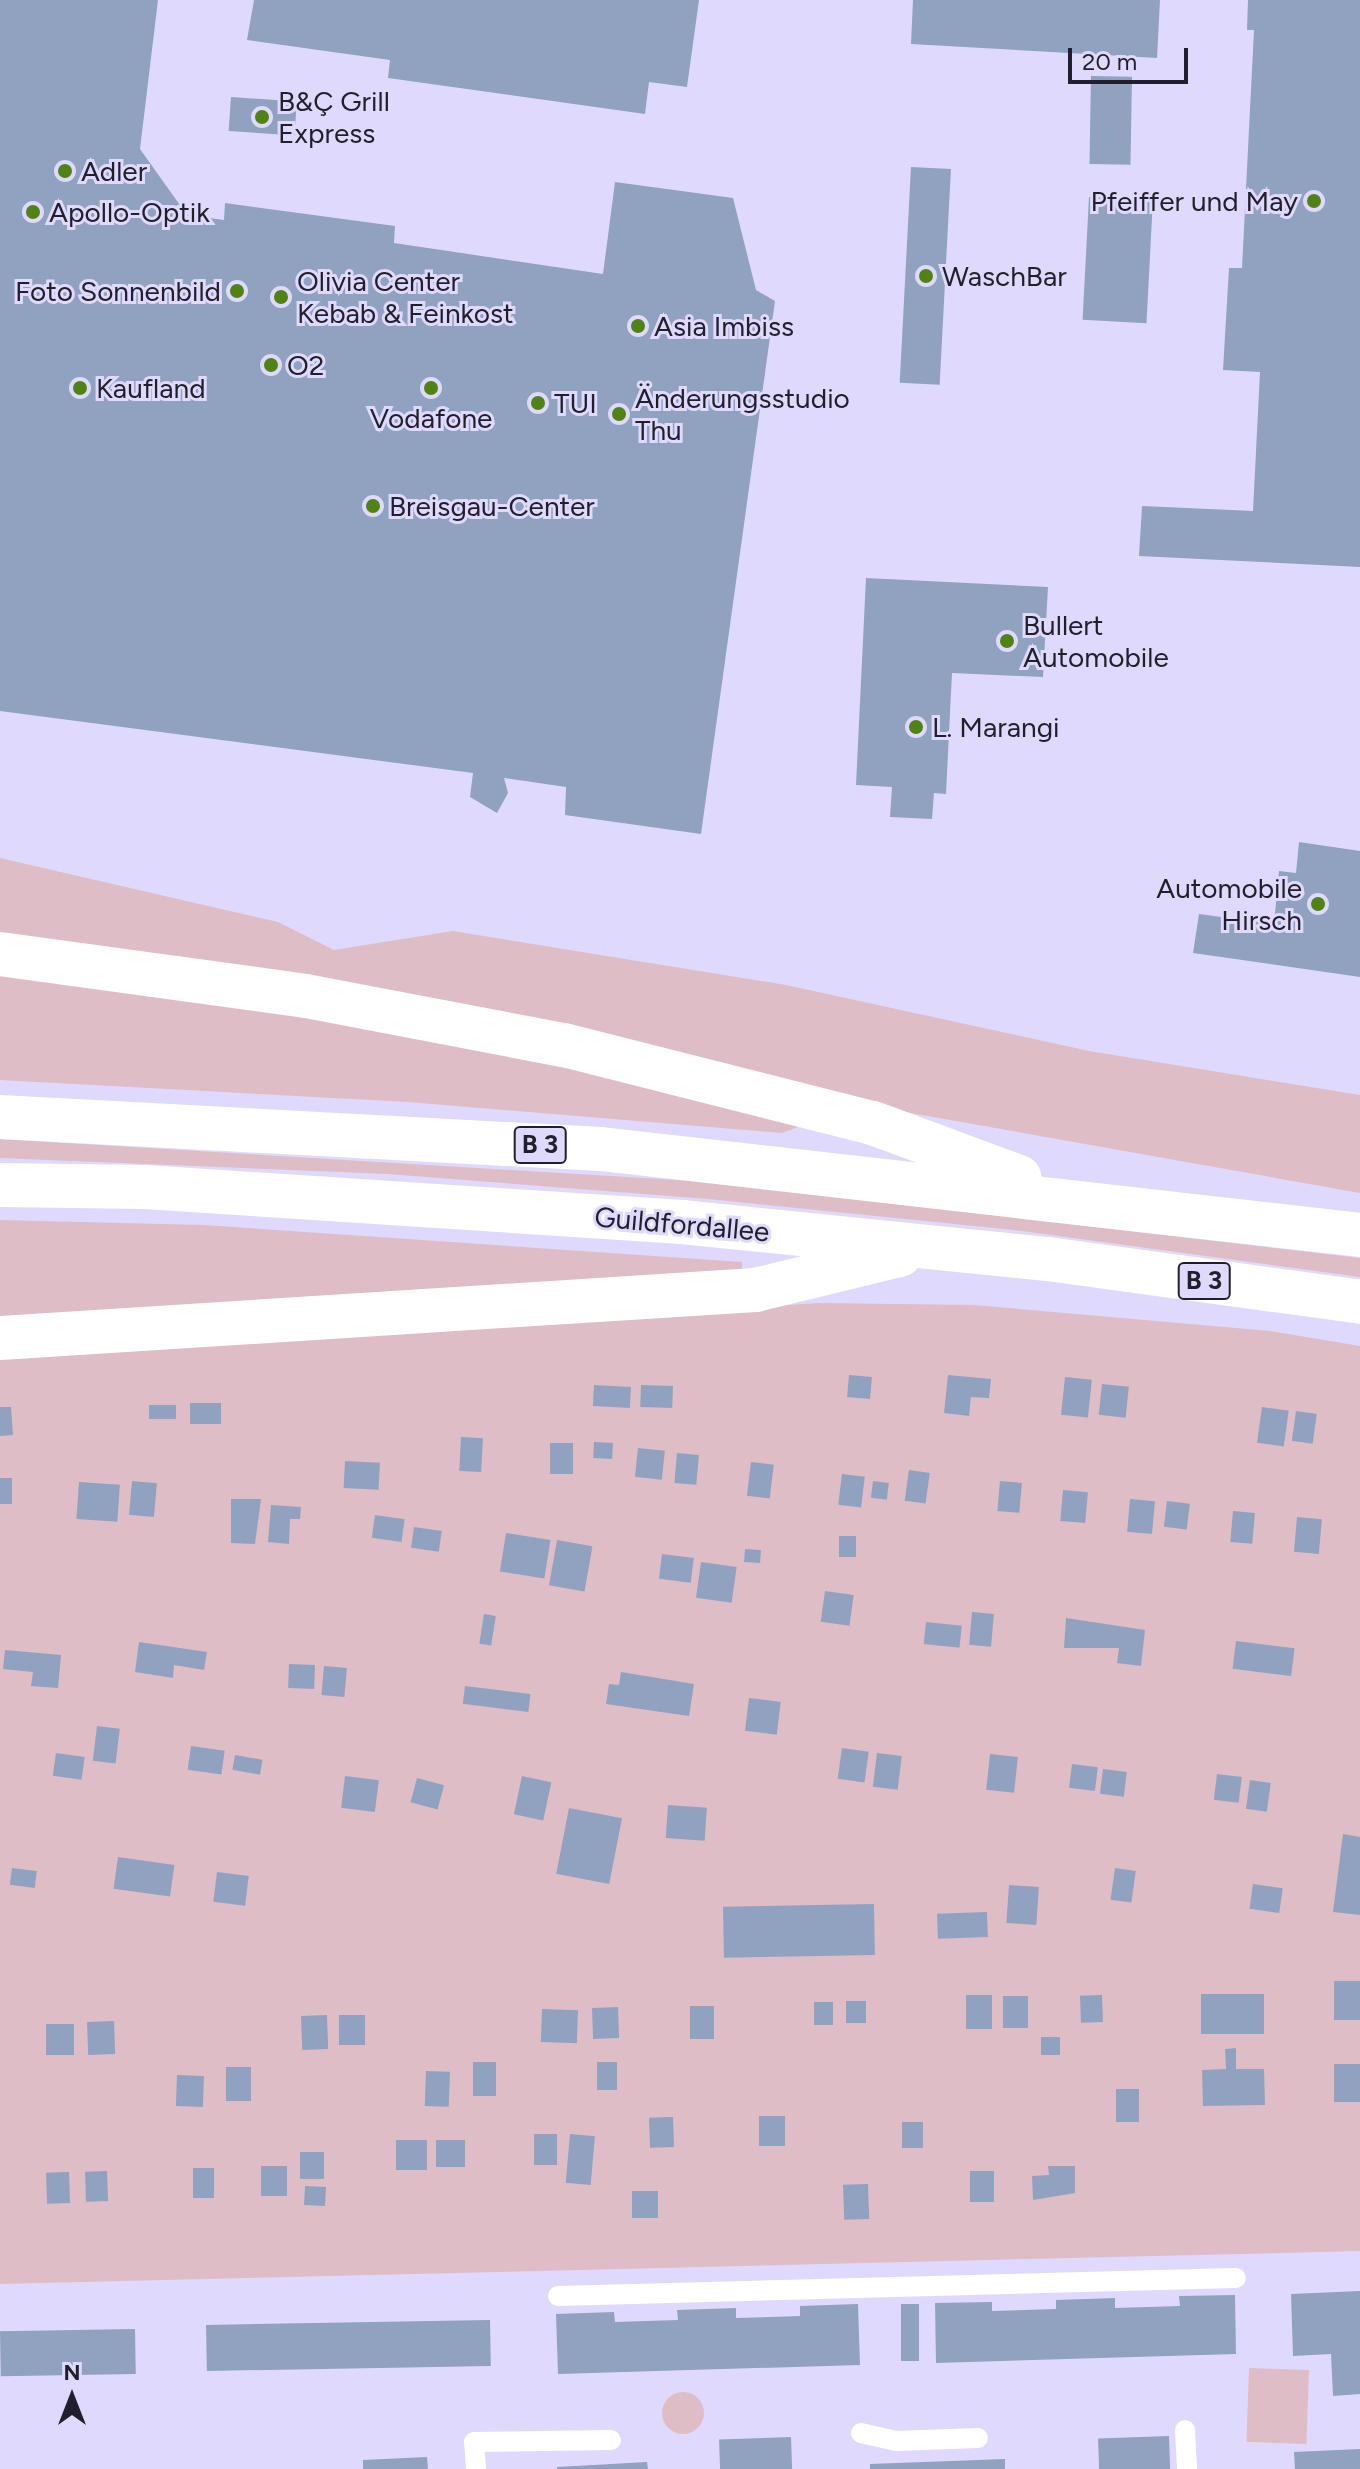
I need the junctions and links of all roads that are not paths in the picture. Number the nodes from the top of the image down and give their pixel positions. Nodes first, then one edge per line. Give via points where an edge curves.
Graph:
1 (0, 954) edge
2 (0, 1117) edge
3 (0, 1185) edge
4 (1078, 1199) junction
5 (1360, 1235) edge
6 (933, 1247) junction
7 (1360, 1302) edge
8 (0, 1338) edge
9 (1236, 2278) dead end
10 (558, 2296) dead end
11 (1185, 2430) dead end
12 (861, 2433) dead end
13 (978, 2438) dead end
14 (611, 2440) dead end
15 (476, 2469) edge
16 (1187, 2469) edge

1 - 4 highway via 306,996 564,1045 873,1123
2 - 4 highway, B 3 via 601,1149
3 - 6 highway, Guildfordallee / B 3 via 145,1187 682,1222
4 - 5 highway, B 3
6 - 7 highway, Guildfordallee / B 3
6 - 8 highway, B 3 via 755,1290
9 - 10 lane
11 - 16 lane
12 - 13 lane via 896,2441
14 - 15 lane via 474,2442

